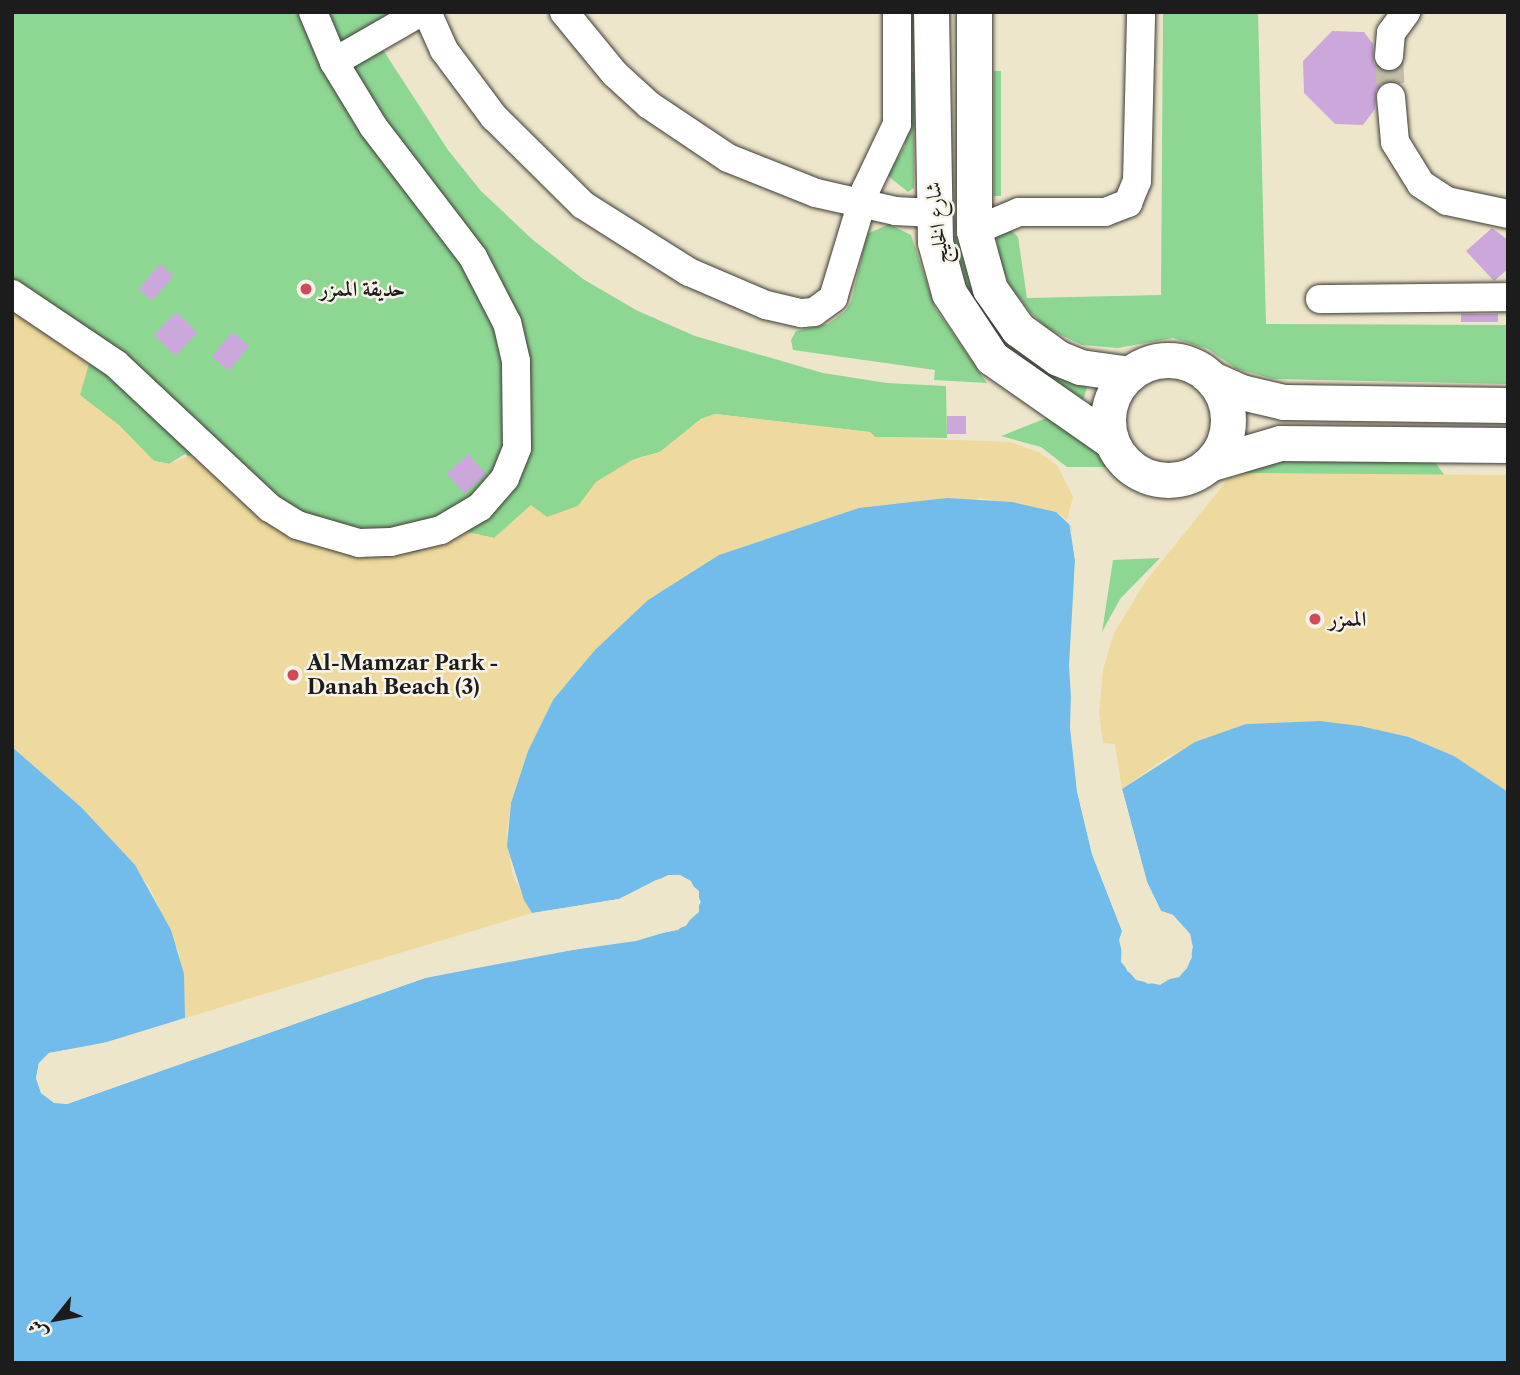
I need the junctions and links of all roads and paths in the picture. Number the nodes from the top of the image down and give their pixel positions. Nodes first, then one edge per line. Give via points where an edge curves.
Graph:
1 (313, 12) edge
2 (421, 12) edge
3 (427, 12) edge
4 (564, 12) edge
5 (897, 12) edge
6 (931, 12) edge
7 (974, 12) edge
8 (1141, 12) edge
9 (1406, 12) edge
10 (1389, 56) tunnel mouth
11 (334, 62) junction
12 (1391, 97) tunnel mouth
13 (860, 204) junction
14 (934, 213) junction
15 (1508, 214) edge
16 (974, 221) junction
17 (12, 293) edge
18 (1508, 297) edge
19 (1320, 299) dead end
20 (1129, 374) junction
21 (1212, 379) junction
22 (1508, 405) edge
23 (1111, 441) junction
24 (1508, 445) edge
25 (1212, 463) junction

1 - 11 street
2 - 11 street
3 - 13 street via 468,84 552,178 617,230 727,290 802,313 825,307 838,287
4 - 13 street via 615,74 687,133 771,178
5 - 13 street via 897,124
6 - 14 main road, شارع الخليج
7 - 16 main road, شارع الخليج
8 - 16 street via 1135,193 1128,203 1105,212 1019,212
9 - 10 street via 1391,33
11 - 17 street via 397,160 473,257 507,323 516,362 517,448 505,478 468,516 425,535 391,542 359,543 298,525 270,508 116,364
12 - 15 street via 1395,142 1421,184 1447,201
13 - 14 street
14 - 16 main road
14 - 23 main road, شارع الخليج via 940,268 975,338 1011,375
16 - 20 main road, شارع الخليج via 990,289 1018,329 1058,358 1080,367
18 - 19 street
20 - 21 main road via 1156,361 1171,360 1186,362
20 - 23 main road via 1110,405
21 - 22 main road via 1241,392 1284,402
21 - 25 main road via 1227,406 1229,421 1227,436
23 - 25 main road via 1121,459 1149,478 1182,480
24 - 25 main road via 1280,443

